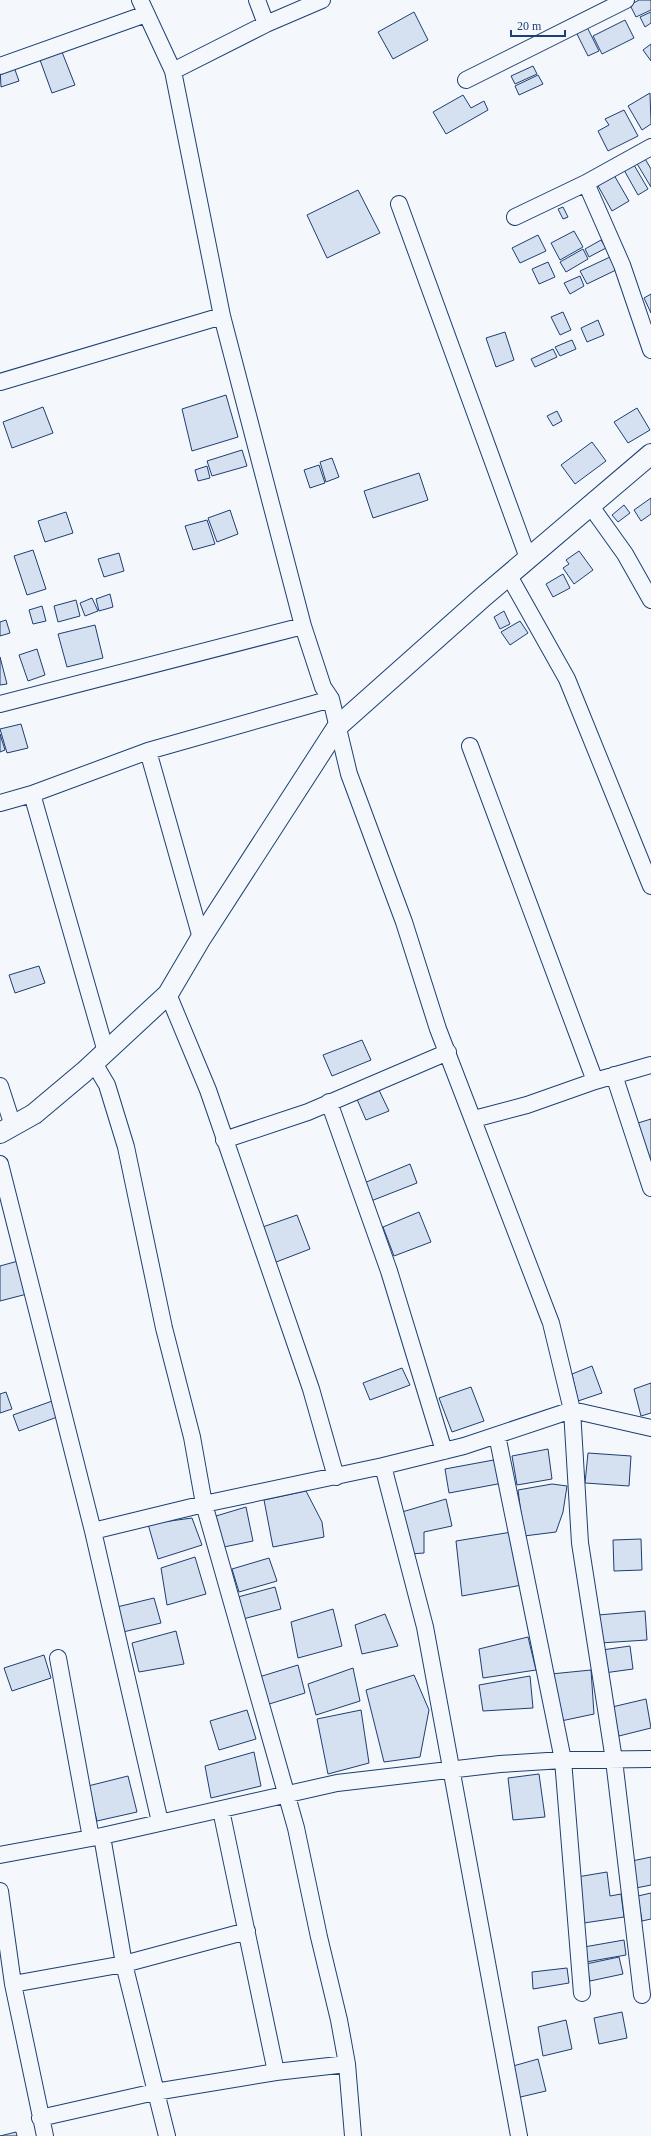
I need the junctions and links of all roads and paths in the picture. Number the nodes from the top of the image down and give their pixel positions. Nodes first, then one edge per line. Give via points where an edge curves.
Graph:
1 (257, 0) edge
2 (322, 0) edge
3 (626, 0) edge
4 (143, 7) edge
5 (266, 24) junction
6 (0, 66) edge
7 (173, 71) junction
8 (466, 80) dead end
9 (651, 148) edge
10 (586, 183) junction
11 (399, 204) dead end
12 (515, 217) dead end
13 (222, 316) junction
14 (651, 350) edge
15 (0, 382) edge
16 (651, 454) edge
17 (590, 505) junction
18 (528, 558) junction
19 (509, 576) junction
20 (651, 600) edge
21 (303, 626) junction
22 (330, 699) junction
23 (0, 704) edge
24 (338, 726) junction
25 (470, 746) dead end
26 (148, 751) junction
27 (32, 794) junction
28 (0, 803) edge
29 (646, 863) edge
30 (651, 886) edge
31 (201, 938) junction
32 (168, 994) junction
33 (448, 1052) junction
34 (100, 1057) junction
35 (651, 1065) edge
36 (614, 1076) junction
37 (595, 1081) junction
38 (0, 1086) edge
39 (330, 1102) junction
40 (474, 1119) junction
41 (6, 1130) edge
42 (224, 1140) junction
43 (0, 1164) edge
44 (651, 1188) edge
45 (572, 1410) junction
46 (651, 1428) edge
47 (497, 1435) junction
48 (444, 1451) junction
49 (383, 1466) junction
50 (336, 1477) junction
51 (204, 1504) junction
52 (93, 1531) junction
53 (58, 1658) dead end
54 (651, 1759) edge
55 (563, 1760) junction
56 (614, 1760) junction
57 (451, 1769) junction
58 (287, 1792) junction
59 (221, 1810) junction
60 (160, 1822) junction
61 (96, 1837) junction
62 (0, 1856) edge
63 (0, 1891) edge
64 (247, 1931) junction
65 (124, 1964) junction
66 (13, 1984) junction
67 (582, 1993) dead end
68 (642, 1995) dead end
69 (347, 2064) junction
70 (276, 2072) junction
71 (155, 2092) junction
72 (40, 2118) junction
73 (45, 2136) edge
74 (167, 2136) edge
75 (353, 2136) edge
76 (518, 2136) edge

1 - 5 street
2 - 5 street
3 - 8 street
4 - 6 street
4 - 7 street
5 - 7 street
7 - 13 street
9 - 10 street
10 - 12 street
10 - 14 street via 622,266
11 - 18 street
13 - 15 street
13 - 21 street
16 - 17 street
17 - 18 street
17 - 20 street via 625,554
18 - 19 street
19 - 24 street
19 - 29 street via 567,680
21 - 22 street via 323,686
21 - 23 street
22 - 24 street
22 - 26 street
24 - 31 street
24 - 33 street via 349,774 404,922 438,1029
25 - 37 street
26 - 27 street
26 - 31 street
27 - 28 street
27 - 34 street
29 - 30 street
31 - 32 street
32 - 34 street
32 - 42 street via 208,1090
33 - 39 street
33 - 40 street
34 - 41 street via 34,1114
34 - 51 street via 126,1147 164,1328 192,1437
35 - 36 street
36 - 37 street
36 - 44 street
37 - 40 street via 527,1105
38 - 41 street
39 - 42 street
39 - 48 street via 389,1271
40 - 45 street via 551,1323
42 - 50 street via 311,1389
43 - 52 street
45 - 46 street
45 - 47 street
45 - 56 street via 580,1543
47 - 48 street
47 - 55 street
48 - 49 street
49 - 50 street
49 - 57 street via 425,1627
50 - 51 street
51 - 52 street
51 - 58 street
52 - 60 street
53 - 61 street
54 - 56 street
55 - 56 street
55 - 57 street
55 - 67 street
56 - 68 street
57 - 58 street via 336,1782
57 - 76 street
58 - 59 street
58 - 69 street
59 - 60 street
59 - 64 street
60 - 61 street
61 - 62 street
61 - 65 street
63 - 66 street
64 - 65 street
64 - 70 street
65 - 66 street
65 - 71 street
66 - 72 street
69 - 70 street
69 - 75 street
70 - 71 street
71 - 72 street
71 - 74 street
72 - 73 street

